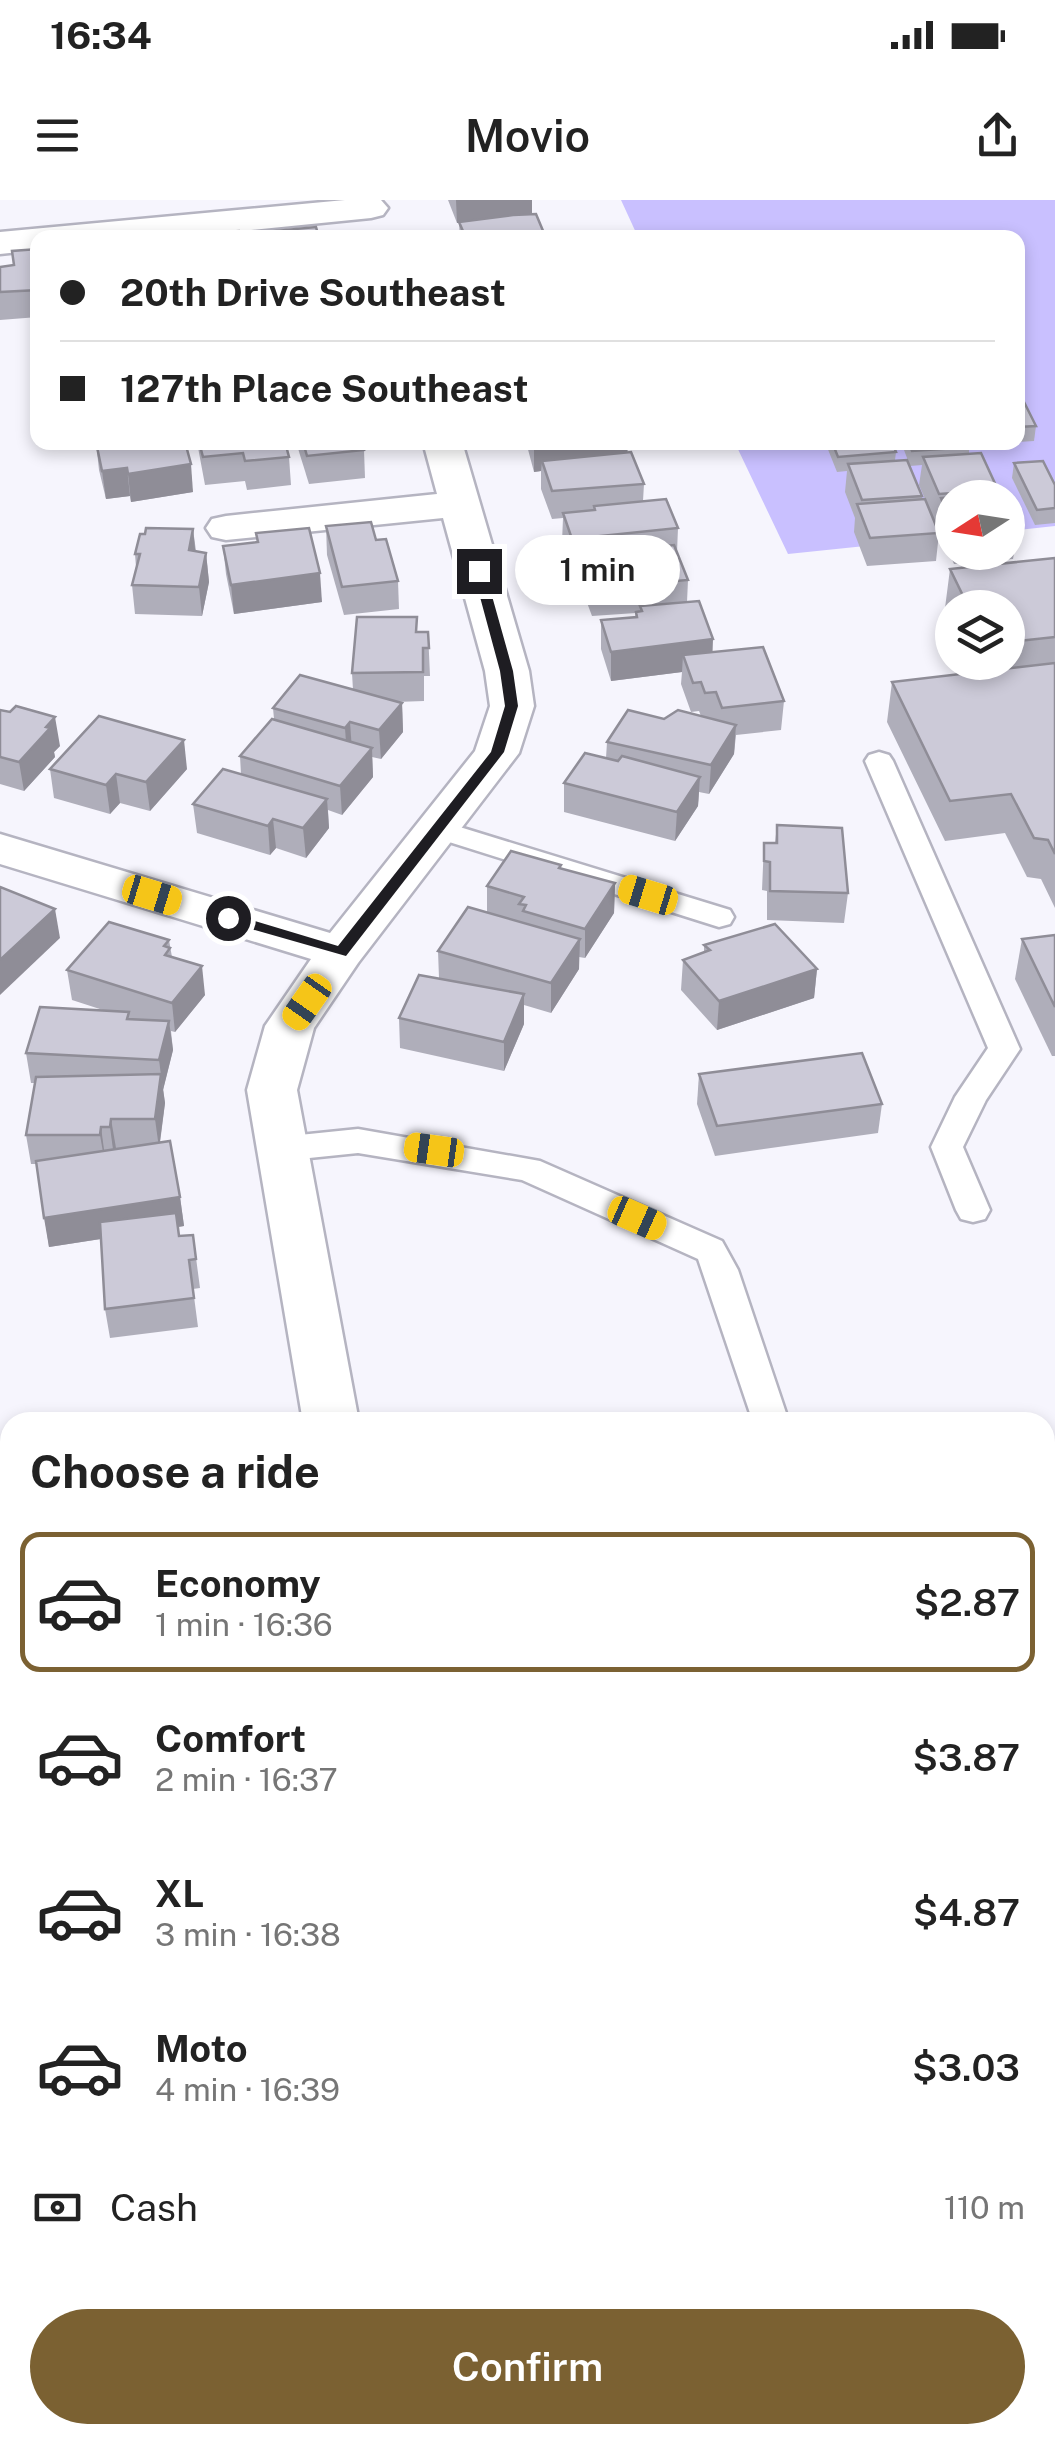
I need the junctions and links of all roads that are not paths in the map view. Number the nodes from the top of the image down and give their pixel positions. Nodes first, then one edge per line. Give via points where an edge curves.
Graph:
1 (373, 215) edge
2 (166, 230) edge
3 (30, 240) edge
4 (0, 243) edge
5 (444, 450) edge
6 (461, 504) junction
7 (226, 528) dead end
8 (879, 761) dead end
9 (437, 828) junction
10 (0, 849) edge
11 (719, 917) dead end
12 (341, 952) junction
13 (280, 1150) junction
14 (973, 1210) dead end
15 (329, 1412) edge
16 (768, 1412) edge

1 - 2 street
3 - 4 street
5 - 6 street
6 - 7 street
6 - 9 street via 512,706 497,752
8 - 14 lane via 1004,1048 947,1147
9 - 11 lane
9 - 12 street
10 - 12 street
12 - 13 street via 290,1026 272,1090
13 - 15 street
13 - 16 lane via 358,1141 528,1169 710,1250

